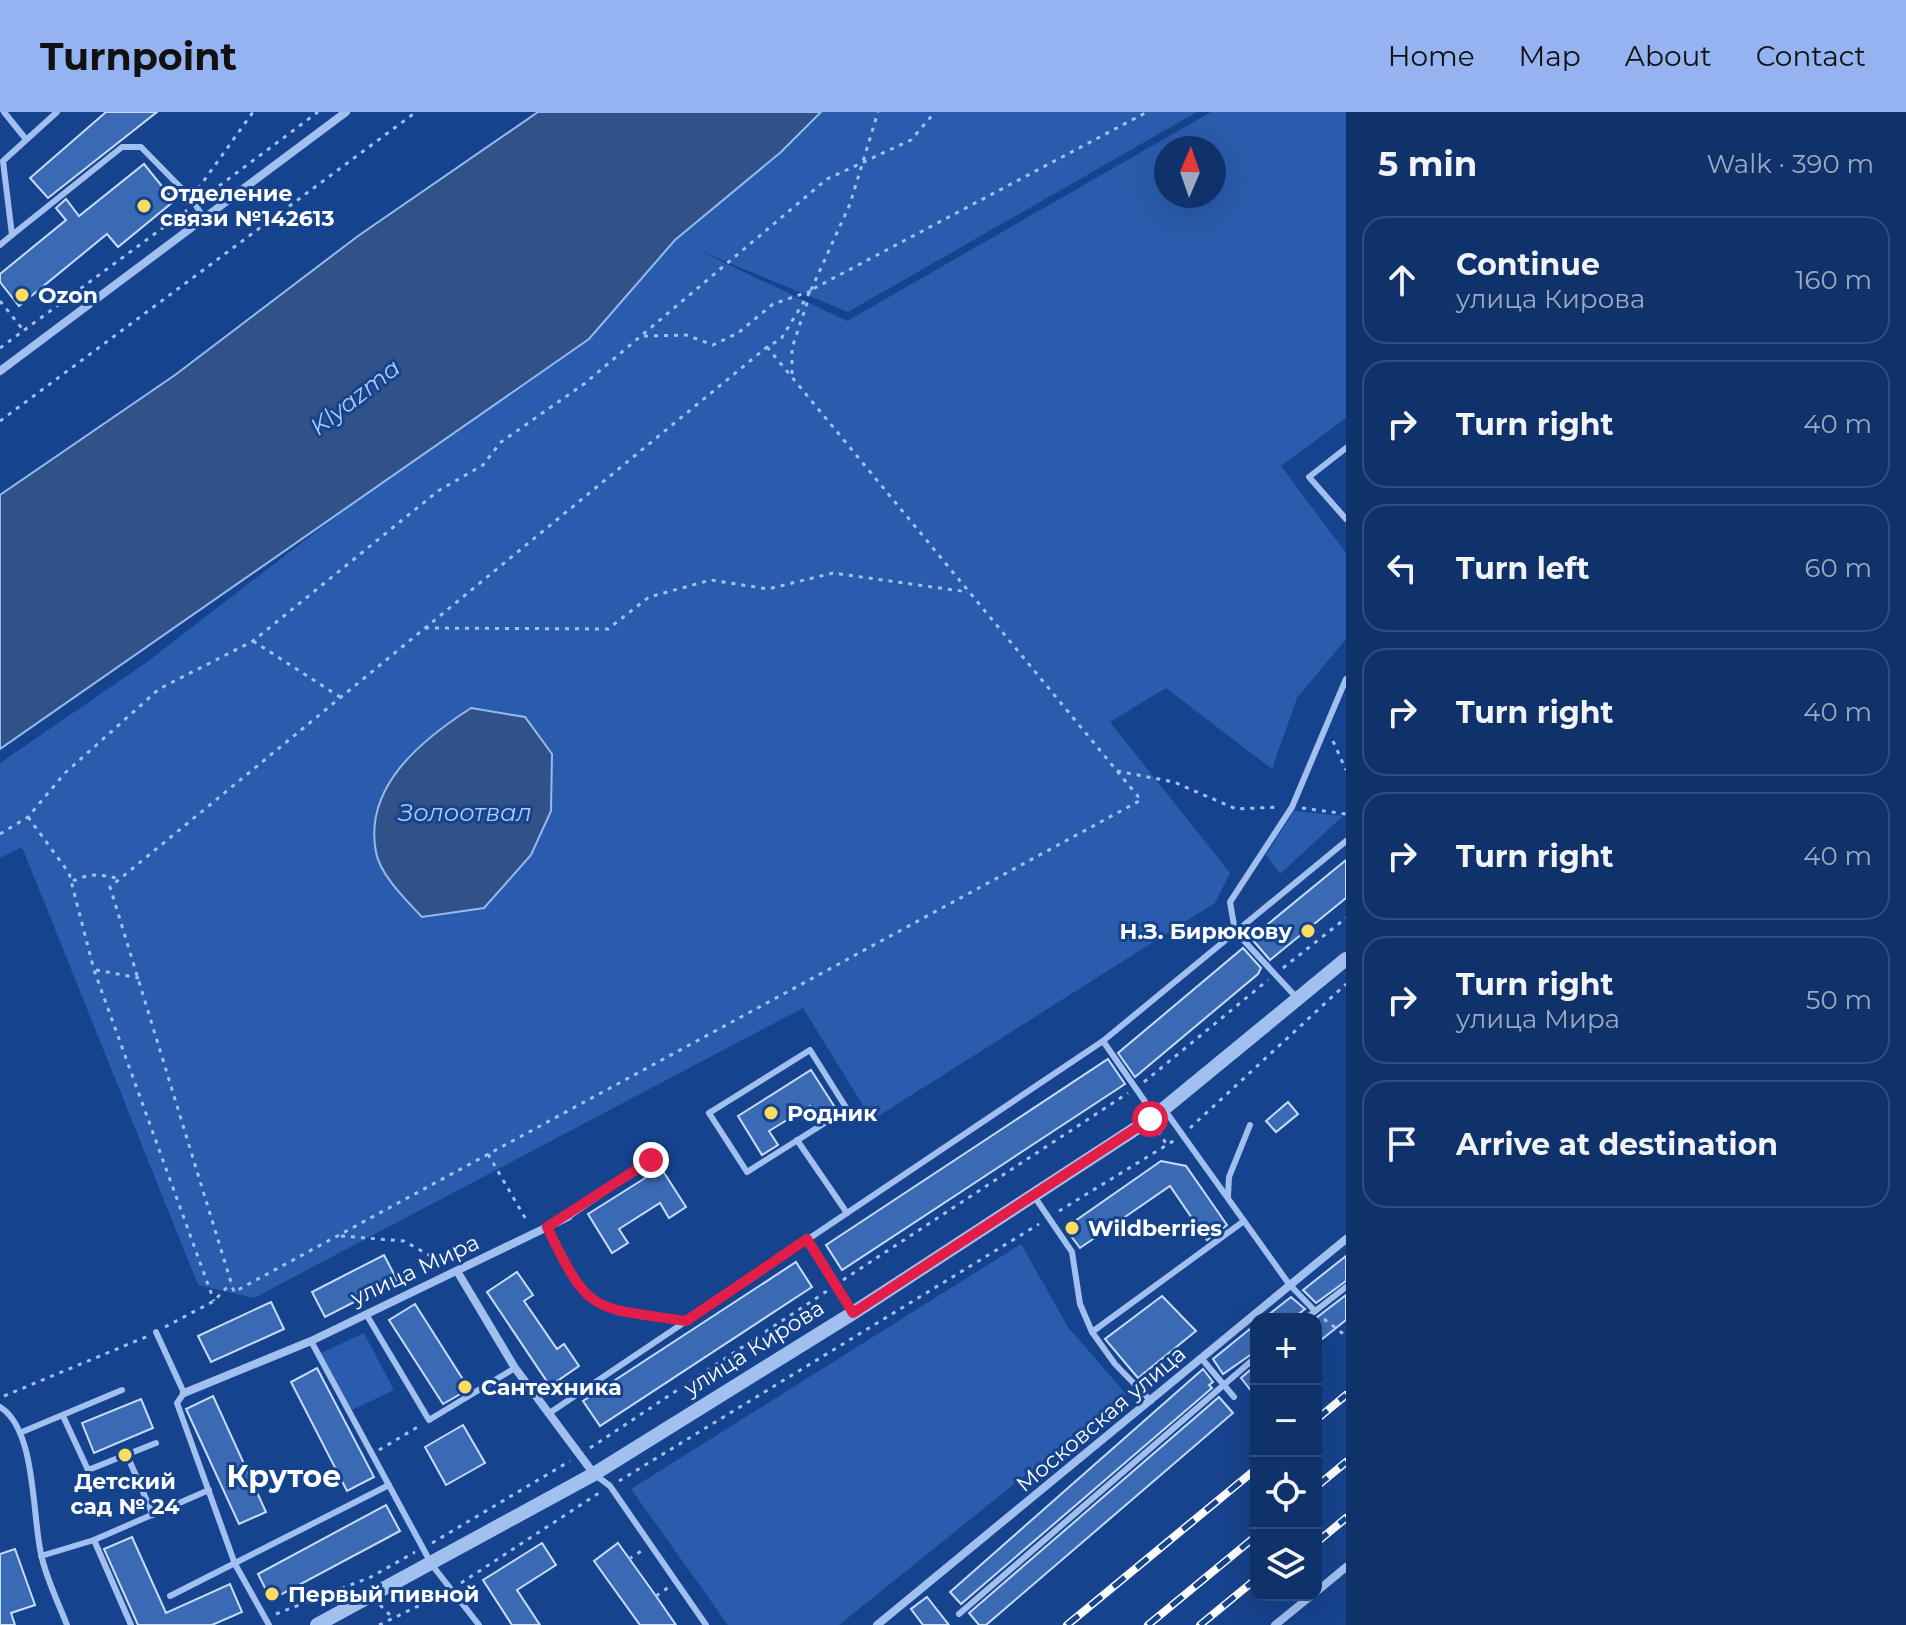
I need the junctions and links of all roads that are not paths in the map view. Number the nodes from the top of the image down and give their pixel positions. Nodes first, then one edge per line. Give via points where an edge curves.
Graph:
1 (4, 112) edge
2 (57, 112) edge
3 (346, 112) edge
4 (25, 138) junction
5 (203, 217) junction
6 (12, 235) junction
7 (0, 245) edge
8 (0, 371) edge
9 (1346, 448) edge
10 (1346, 519) edge
11 (1346, 679) edge
12 (1344, 690) edge
13 (1346, 841) edge
14 (1235, 931) junction
15 (1346, 959) edge
16 (1298, 1000) junction
17 (1103, 1041) junction
18 (1159, 1113) junction
19 (1250, 1125) dead end
20 (797, 1140) junction
21 (651, 1160) dead end
22 (1034, 1196) junction
23 (1228, 1199) junction
24 (847, 1213) junction
25 (568, 1217) joint
26 (1244, 1221) junction
27 (807, 1239) junction
28 (1346, 1239) edge
29 (457, 1271) junction
30 (1289, 1284) junction
31 (1346, 1287) edge
32 (1315, 1311) junction
33 (853, 1313) junction
34 (1312, 1313) edge
35 (366, 1314) junction
36 (156, 1332) road end
37 (1092, 1332) junction
38 (311, 1341) junction
39 (1202, 1359) junction
40 (1250, 1362) edge
41 (515, 1368) junction
42 (1220, 1384) junction
43 (122, 1390) dead end
44 (184, 1393) junction
45 (1234, 1397) dead end
46 (1151, 1401) junction
47 (0, 1407) edge
48 (548, 1414) junction
49 (63, 1416) junction
50 (22, 1432) junction
51 (156, 1443) dead end
52 (127, 1455) junction
53 (594, 1474) junction
54 (389, 1485) junction
55 (209, 1490) junction
56 (153, 1515) junction
57 (94, 1540) junction
58 (41, 1556) junction
59 (235, 1564) junction
60 (432, 1565) junction
61 (1346, 1567) edge
62 (1322, 1586) edge
63 (170, 1596) dead end
64 (1304, 1601) edge
65 (959, 1614) dead end
66 (334, 1621) edge
67 (268, 1622) edge
68 (67, 1625) edge
69 (131, 1625) edge
70 (317, 1625) edge
71 (479, 1625) edge
72 (706, 1625) edge
73 (877, 1625) edge
74 (1275, 1625) edge

1 - 4 lane
2 - 4 lane
3 - 5 street
4 - 6 lane via 3,161
5 - 6 lane via 141,147 122,147
5 - 8 street
6 - 7 lane
9 - 10 lane via 1309,477
11 - 12 lane
12 - 14 lane via 1331,709 1292,807 1230,902
13 - 14 lane
14 - 16 lane
14 - 17 lane
15 - 16 street, улица Кирова
16 - 18 street, улица Кирова
17 - 18 lane
17 - 24 lane
18 - 22 street, улица Кирова
18 - 23 lane via 1183,1135
19 - 23 lane via 1227,1182
20 - 20 lane via 747,1172 709,1113 810,1050 847,1109
20 - 24 lane
21 - 25 lane, улица Мира
22 - 33 street, улица Кирова
22 - 37 lane via 1072,1252 1080,1304
23 - 26 lane
24 - 27 lane
25 - 29 street, улица Мира
26 - 30 lane
26 - 37 lane
27 - 33 lane
27 - 48 lane
28 - 30 street, Московская улица
29 - 35 street, улица Мира
29 - 41 street
30 - 32 lane
30 - 39 street, Московская улица
31 - 32 lane
32 - 34 lane
33 - 53 street, улица Кирова
35 - 38 street, улица Мира
35 - 41 lane via 429,1420
36 - 44 lane
37 - 46 lane
38 - 44 street, улица Мира
38 - 54 lane
39 - 42 lane
39 - 46 street, Московская улица
40 - 42 lane
41 - 48 street
42 - 45 lane
42 - 65 lane
43 - 49 lane
44 - 55 lane via 177,1403
46 - 73 street, Московская улица
47 - 50 lane via 11,1413
48 - 53 street
49 - 50 lane
49 - 52 lane via 88,1470
50 - 58 lane
51 - 52 lane
52 - 56 lane
53 - 60 street, улица Кирова
53 - 72 lane via 610,1486
54 - 59 lane
54 - 60 lane
55 - 56 lane
55 - 59 lane
56 - 57 lane
57 - 58 lane
57 - 69 lane
58 - 68 lane
59 - 63 lane
59 - 67 lane
60 - 66 street, улица Кирова
60 - 71 lane
61 - 62 street
64 - 74 street
66 - 70 street, улица Кирова

